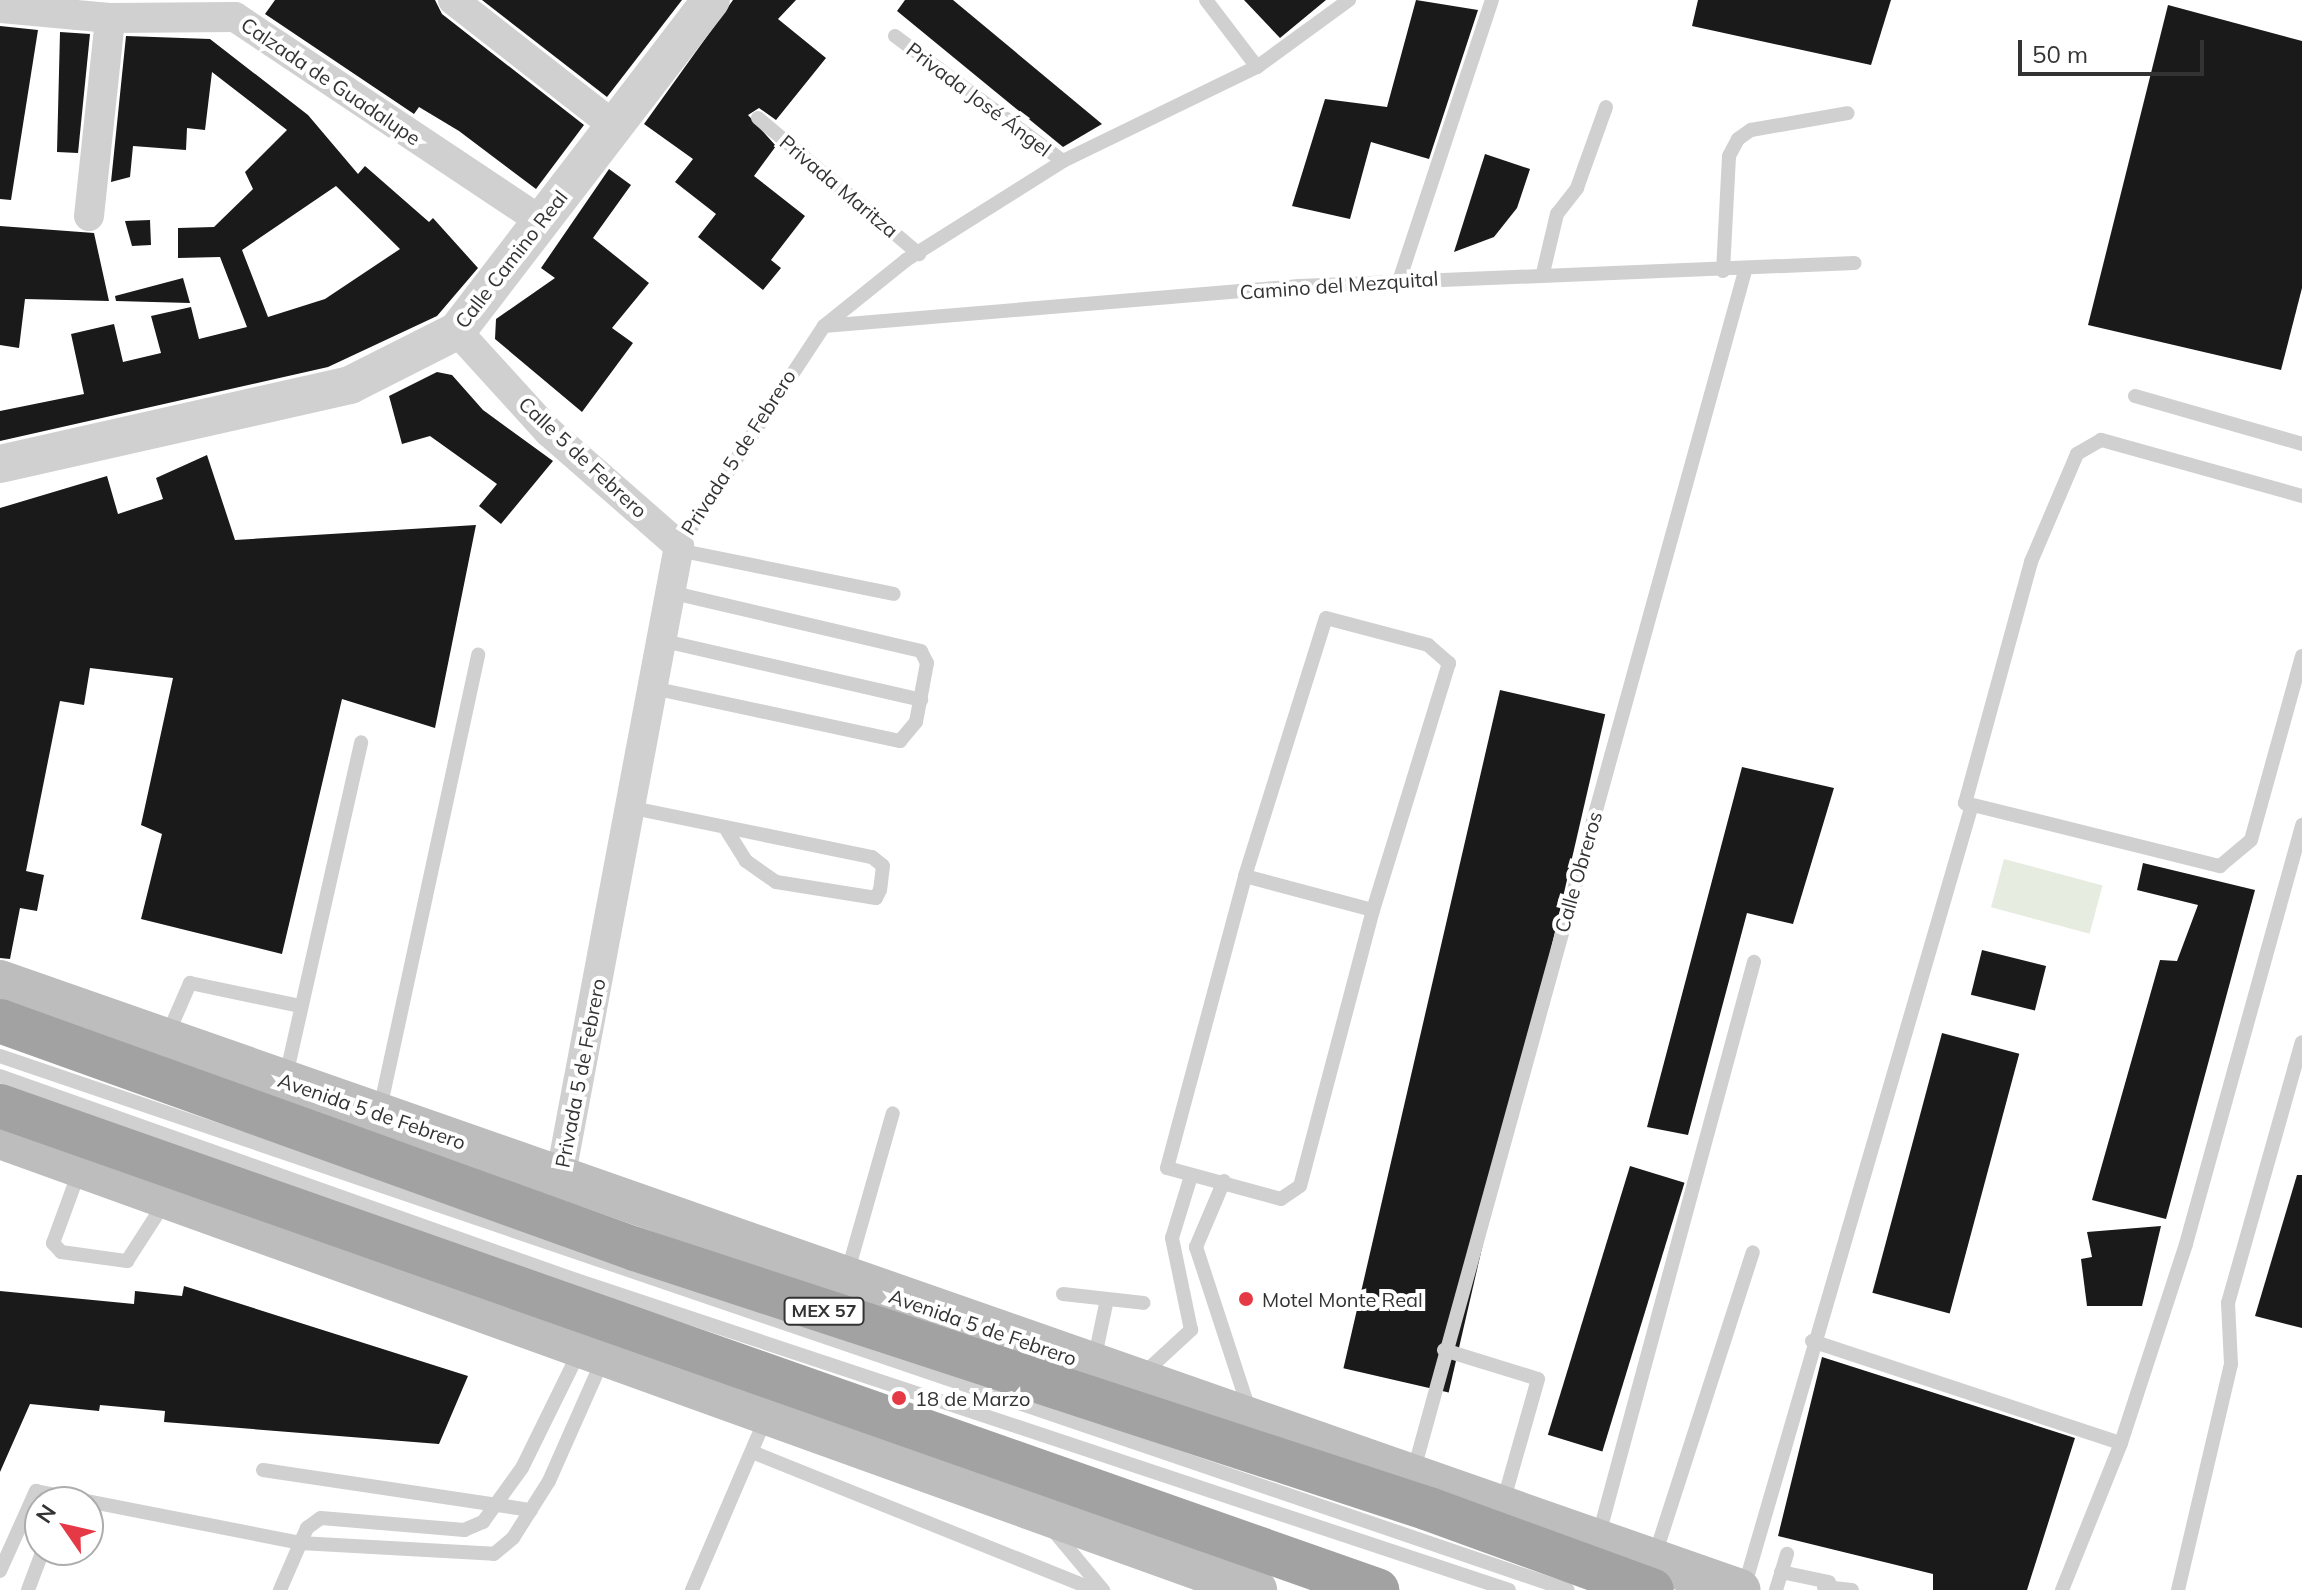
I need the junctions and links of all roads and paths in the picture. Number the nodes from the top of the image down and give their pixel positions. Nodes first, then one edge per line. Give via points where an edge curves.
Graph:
1 (453, 0) edge
2 (711, 0) edge
3 (1206, 0) edge
4 (1349, 0) edge
5 (1492, 0) edge
6 (0, 8) edge
7 (241, 8) edge
8 (110, 18) junction
9 (895, 36) dead end
10 (1257, 67) junction
11 (1606, 107) dead end
12 (1848, 113) dead end
13 (758, 118) dead end
14 (613, 125) junction
15 (1063, 161) junction
16 (89, 216) dead end
17 (542, 222) junction
18 (919, 254) junction
19 (1855, 263) dead end
20 (1723, 271) junction
21 (1745, 271) junction
22 (1543, 273) junction
23 (1399, 281) junction
24 (824, 326) junction
25 (457, 331) junction
26 (2135, 396) dead end
27 (2302, 444) edge
28 (0, 464) edge
29 (2302, 496) edge
30 (679, 548) junction
31 (669, 592) junction
32 (894, 594) dead end
33 (657, 639) junction
34 (478, 654) dead end
35 (2302, 656) edge
36 (648, 686) junction
37 (921, 700) junction
38 (361, 742) dead end
39 (1965, 803) junction
40 (628, 807) junction
41 (2302, 825) edge
42 (727, 831) junction
43 (1245, 876) junction
44 (1373, 910) junction
45 (1754, 962) dead end
46 (0, 981) edge
47 (300, 1006) junction
48 (0, 1021) edge
49 (166, 1039) junction
50 (2302, 1042) edge
51 (0, 1056) edge
52 (0, 1076) edge
53 (285, 1080) junction
54 (379, 1113) junction
55 (893, 1113) dead end
56 (4, 1131) edge
57 (81, 1167) junction
58 (1191, 1176) junction
59 (560, 1179) junction
60 (1224, 1181) junction
61 (167, 1198) junction
62 (1753, 1252) dead end
63 (845, 1279) junction
64 (1063, 1294) dead end
65 (1144, 1303) dead end
66 (1106, 1304) junction
67 (1812, 1341) junction
68 (594, 1350) junction
69 (1444, 1350) junction
70 (1093, 1365) junction
71 (1135, 1380) junction
72 (768, 1413) junction
73 (1253, 1421) junction
74 (2121, 1443) junction
75 (752, 1452) junction
76 (263, 1470) dead end
77 (1413, 1473) junction
78 (501, 1503) junction
79 (1503, 1503) junction
80 (531, 1510) junction
81 (1041, 1516) junction
82 (1598, 1539) junction
83 (300, 1543) junction
84 (1787, 1554) dead end
85 (37, 1566) edge
86 (0, 1571) edge
87 (1781, 1572) junction
88 (1653, 1575) edge
89 (1825, 1586) edge
90 (28, 1590) edge
91 (280, 1590) edge
92 (692, 1590) edge
93 (1096, 1590) edge
94 (1103, 1590) edge
95 (1256, 1590) edge
96 (1377, 1590) edge
97 (1509, 1590) edge
98 (1568, 1590) edge
99 (1742, 1590) edge
100 (1776, 1590) edge
101 (1852, 1590) edge
102 (2062, 1590) edge
103 (2178, 1590) edge

1 - 14 street
2 - 14 street, Calle Camino Real
3 - 10 lane
4 - 10 lane, Privada 5 de Febrero
5 - 23 lane
6 - 8 street, Calzada de Guadalupe
7 - 8 street, Calzada de Guadalupe
7 - 17 street, Calzada de Guadalupe
8 - 16 street
9 - 15 lane, Privada José Ángel
10 - 15 lane, Privada 5 de Febrero
11 - 22 lane via 1577,188 1552,225
12 - 20 lane via 1751,130 1738,139 1729,156
13 - 18 lane, Privada Maritza
14 - 17 street, Calle Camino Real
15 - 18 lane, Privada 5 de Febrero
17 - 25 street, Calle Camino Real
18 - 24 lane, Privada 5 de Febrero
19 - 21 lane, Camino del Mezquital
20 - 21 lane, Camino del Mezquital
20 - 22 lane, Camino del Mezquital
21 - 69 lane, Calle Obreros
22 - 23 lane, Camino del Mezquital
23 - 24 lane, Camino del Mezquital
24 - 30 lane, Privada 5 de Febrero
25 - 28 street, Calle Camino Real via 350,385
25 - 30 street, Calle 5 de Febrero via 549,432
26 - 27 lane
29 - 39 lane via 2101,440 2077,454 2053,504
30 - 31 street, Privada 5 de Febrero
30 - 32 lane
31 - 33 street, Privada 5 de Febrero
31 - 37 lane via 921,651 927,663
33 - 36 street, Privada 5 de Febrero
33 - 37 lane
34 - 54 lane
35 - 39 lane via 2251,840 2220,866
36 - 37 lane via 900,741
36 - 40 street, Privada 5 de Febrero
38 - 47 lane
39 - 67 lane via 1971,808
40 - 42 lane
40 - 59 street, Privada 5 de Febrero
41 - 74 lane via 2186,1244
42 - 42 lane via 746,861 776,882 876,898 880,890 883,866 872,857
43 - 44 lane
43 - 44 lane via 1319,629 1326,618 1344,621 1428,645 1449,663
43 - 58 lane via 1168,1162 1172,1172
44 - 60 lane via 1300,1186 1281,1199
45 - 82 lane
46 - 49 main road, Avenida 5 de Febrero
47 - 49 lane via 190,983
47 - 53 lane
48 - 88 highway, Avenida 5 de Febrero / MEX 57 via 635,1249 1429,1509
49 - 53 main road, Avenida 5 de Febrero
50 - 103 lane via 2228,1303 2231,1364
51 - 98 lane
52 - 97 lane via 576,1280
53 - 54 main road, Avenida 5 de Febrero
54 - 59 main road, Avenida 5 de Febrero
55 - 63 lane
56 - 57 main road
56 - 96 highway
57 - 61 main road
57 - 61 lane via 53,1243 61,1252 127,1261
58 - 60 lane
58 - 71 lane via 1172,1238 1191,1330
59 - 63 main road, Avenida 5 de Febrero
60 - 73 lane via 1200,1233 1198,1271
61 - 68 main road
62 - 88 lane
63 - 70 main road, Avenida 5 de Febrero
64 - 66 lane
65 - 66 lane
66 - 70 lane
67 - 74 lane
67 - 99 lane
68 - 72 main road
68 - 78 lane
68 - 80 lane
69 - 77 lane, Calle Obreros
69 - 79 lane via 1538,1379
70 - 71 main road, Avenida 5 de Febrero
71 - 73 main road, Avenida 5 de Febrero
72 - 75 lane
72 - 81 main road
73 - 77 main road, Avenida 5 de Febrero
74 - 102 lane
75 - 92 lane
75 - 93 lane
76 - 78 lane
77 - 79 main road, Avenida 5 de Febrero
78 - 80 lane
78 - 83 lane via 464,1530 321,1518
79 - 82 main road, Avenida 5 de Febrero
80 - 83 lane via 494,1554 472,1558
81 - 94 lane
81 - 95 main road
82 - 88 main road, Avenida 5 de Febrero
83 - 86 lane via 36,1491
83 - 91 lane
84 - 87 lane
85 - 90 lane
87 - 89 lane
87 - 100 lane
88 - 99 main road, Avenida 5 de Febrero
89 - 101 lane

